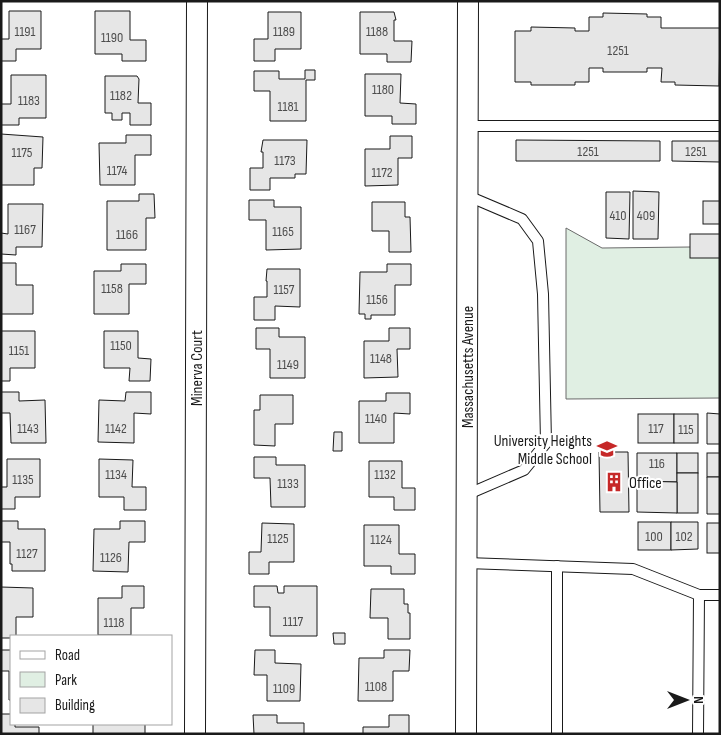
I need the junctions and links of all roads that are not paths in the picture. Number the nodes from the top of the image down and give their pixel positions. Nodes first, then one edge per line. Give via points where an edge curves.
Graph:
1 (197, 1) edge
2 (468, 1) edge
3 (468, 126) junction
4 (720, 126) edge
5 (468, 196) junction
6 (466, 495) junction
7 (466, 563) junction
8 (557, 566) junction
9 (720, 595) edge
10 (699, 596) junction
11 (196, 734) edge
12 (466, 734) edge
13 (557, 734) edge
14 (698, 734) edge

1 - 11 street, Minerva Court
2 - 3 street, Massachusetts Avenue
3 - 4 lane
3 - 5 street, Massachusetts Avenue
5 - 6 street, Massachusetts Avenue
5 - 6 lane via 522,219 538,241 543,294 546,443 524,470
6 - 7 street, Massachusetts Avenue
7 - 8 lane
7 - 12 street, Massachusetts Avenue
8 - 10 lane via 633,569
8 - 13 lane
9 - 10 lane
10 - 14 lane

